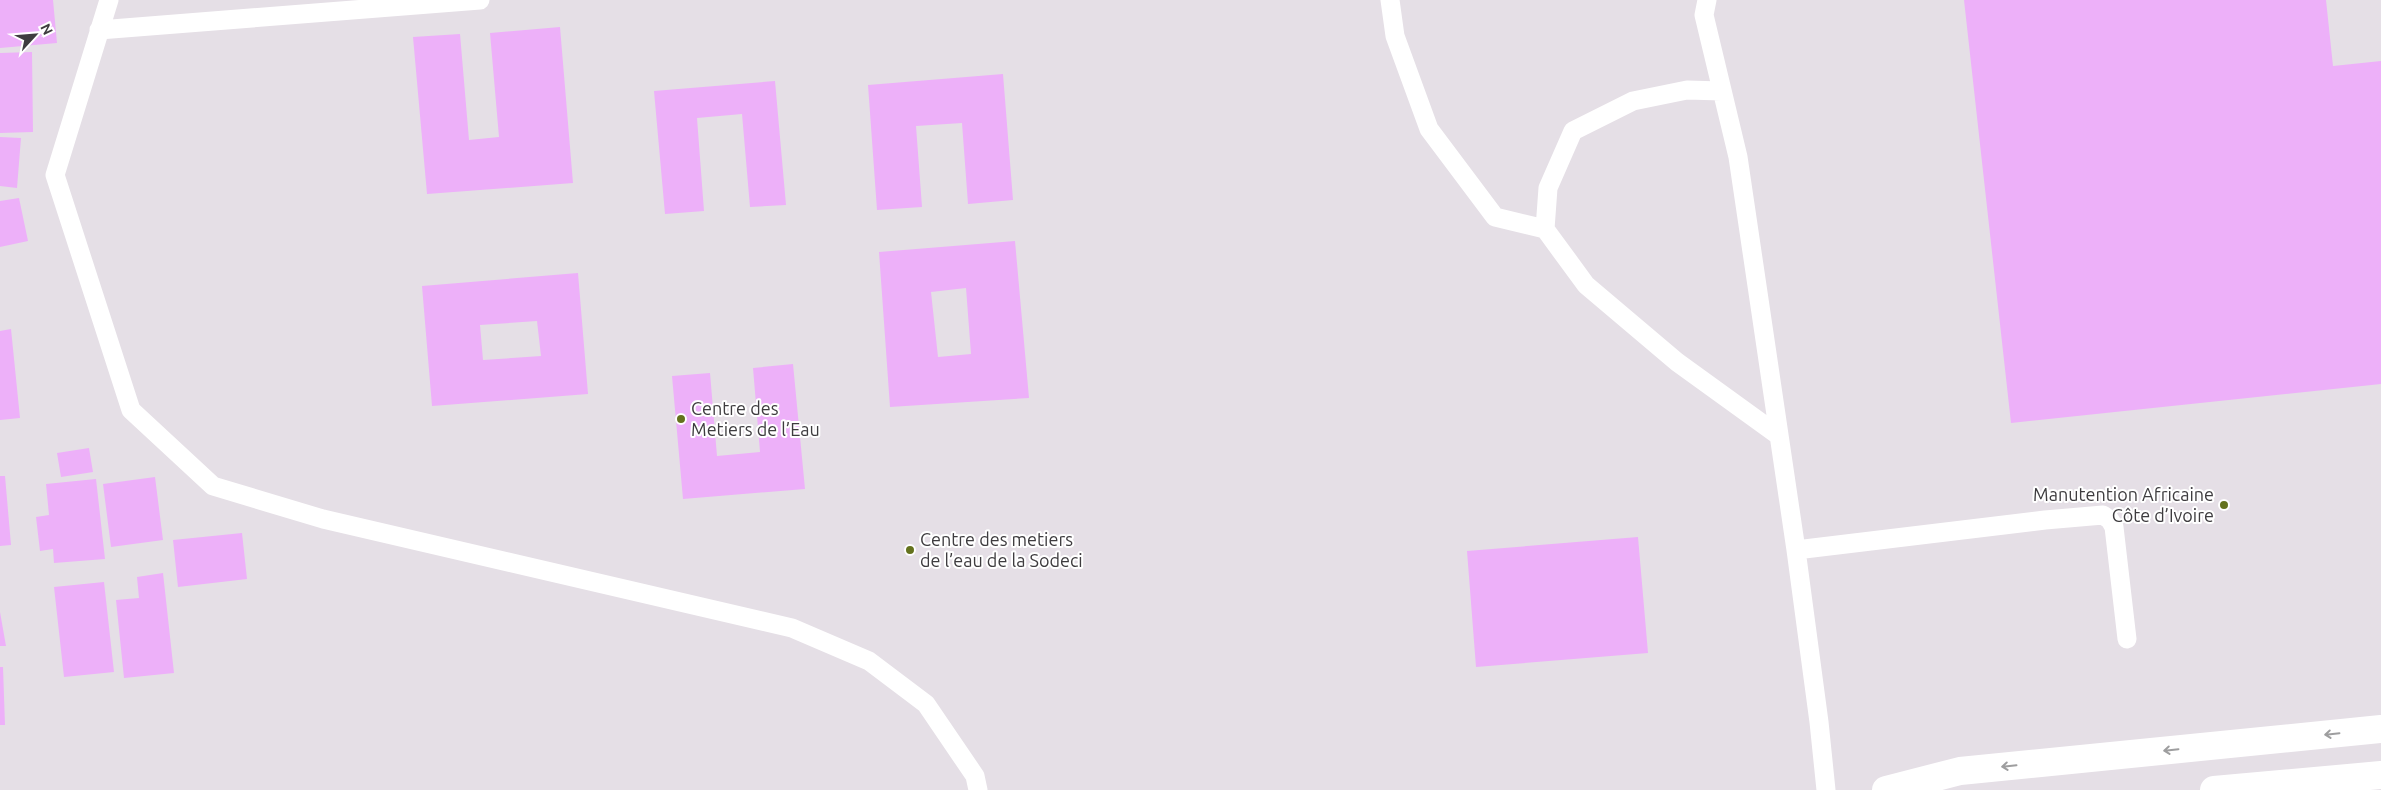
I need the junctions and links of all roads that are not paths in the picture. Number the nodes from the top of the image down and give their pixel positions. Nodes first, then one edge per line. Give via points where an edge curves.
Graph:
1 (109, 0) edge
2 (480, 0) edge
3 (1390, 0) edge
4 (1707, 0) edge
5 (99, 30) junction
6 (1722, 91) junction
7 (1545, 229) junction
8 (1778, 435) junction
9 (1796, 550) junction
10 (2127, 639) dead end
11 (2381, 729) edge
12 (2381, 775) edge
13 (978, 790) edge
14 (1826, 790) edge
15 (1886, 790) edge
16 (2214, 790) edge

1 - 5 lane
2 - 5 lane
3 - 7 lane via 1395,36 1429,129 1495,217
4 - 6 lane via 1704,15
5 - 13 lane via 55,175 130,410 212,486 323,519 792,628 869,661 926,704 975,776
6 - 7 lane via 1687,90 1633,100 1573,131 1548,188
6 - 8 lane via 1738,157
7 - 8 lane via 1586,285 1676,362
8 - 9 lane
9 - 10 lane via 2103,515 2114,527
9 - 14 lane
11 -> 15 street via 1960,771
12 - 16 street

